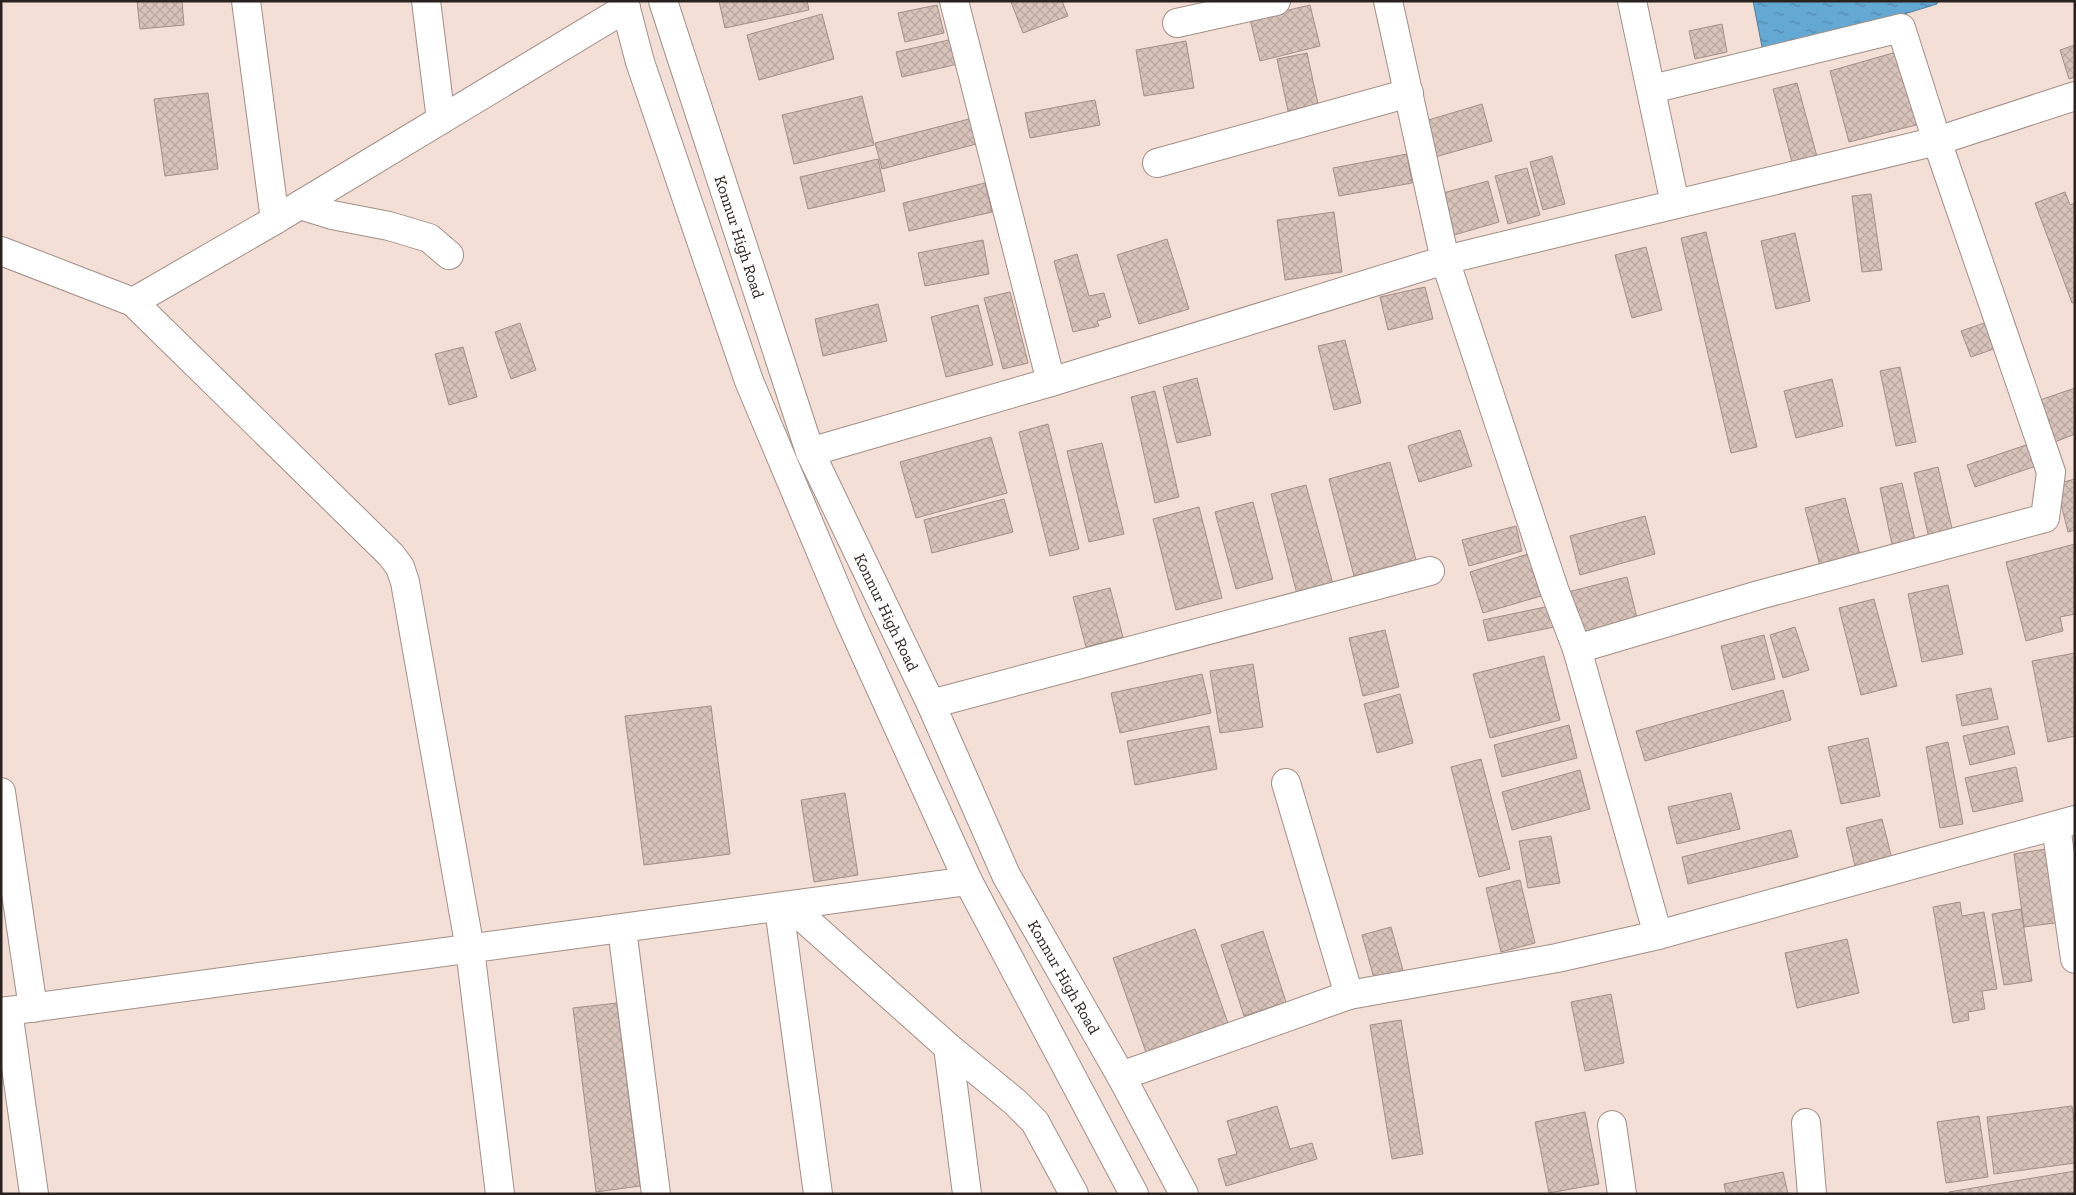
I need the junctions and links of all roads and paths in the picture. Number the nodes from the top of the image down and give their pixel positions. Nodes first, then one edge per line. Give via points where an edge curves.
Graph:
1 (246, 1) edge
2 (426, 1) edge
3 (663, 1) edge
4 (954, 1) edge
5 (1276, 1) edge
6 (1388, 1) edge
7 (1632, 1) edge
8 (625, 5) edge
9 (1176, 23) dead end
10 (1652, 89) junction
11 (1409, 94) junction
12 (2075, 96) edge
13 (441, 120) junction
14 (1937, 141) junction
15 (1157, 163) dead end
16 (1675, 204) junction
17 (300, 205) junction
18 (275, 220) junction
19 (1, 251) edge
20 (449, 255) dead end
21 (1445, 260) junction
22 (132, 302) junction
23 (1051, 382) junction
24 (810, 452) junction
25 (1430, 571) dead end
26 (1577, 649) junction
27 (931, 704) junction
28 (1286, 782) dead end
29 (1, 792) edge
30 (2066, 823) edge
31 (968, 881) junction
32 (784, 907) junction
33 (622, 929) junction
34 (1658, 935) junction
35 (470, 949) junction
36 (2075, 960) edge
37 (1349, 995) junction
38 (14, 1010) edge
39 (948, 1047) junction
40 (1122, 1076) junction
41 (1806, 1124) dead end
42 (1612, 1125) dead end
43 (34, 1194) edge
44 (500, 1194) edge
45 (656, 1194) edge
46 (818, 1194) edge
47 (967, 1194) edge
48 (1074, 1194) edge
49 (1134, 1194) edge
50 (1184, 1194) edge
51 (1622, 1194) edge
52 (1812, 1194) edge

1 - 18 street
2 - 13 street
3 - 24 street, Konnur High Road
4 - 23 street
5 - 9 street
6 - 11 street
7 - 10 street
8 - 13 street
8 - 31 street via 640,62 748,381 850,621
10 - 14 street via 1901,28
10 - 16 street
11 - 15 street
11 - 21 street
12 - 14 street
13 - 17 street
14 - 16 street
14 - 26 street via 2051,472 2045,518 1758,595
16 - 21 street
17 - 18 street
17 - 20 street via 429,238
18 - 22 street
19 - 22 street
21 - 23 street
21 - 26 street via 1554,589
22 - 35 street via 400,567
23 - 24 street
24 - 27 street, Konnur High Road
25 - 27 street
26 - 34 street
27 - 40 street, Konnur High Road via 1006,875
28 - 37 street
29 - 38 street
30 - 34 street
30 - 36 street
31 - 32 street
31 - 49 street
32 - 33 street
32 - 39 street
32 - 46 street
33 - 35 street
33 - 45 street
34 - 37 street via 1557,958
35 - 38 street
35 - 44 street
37 - 40 street
38 - 43 street
39 - 47 street
39 - 48 street via 1035,1122
40 - 50 street, Konnur High Road
41 - 52 street
42 - 51 street

